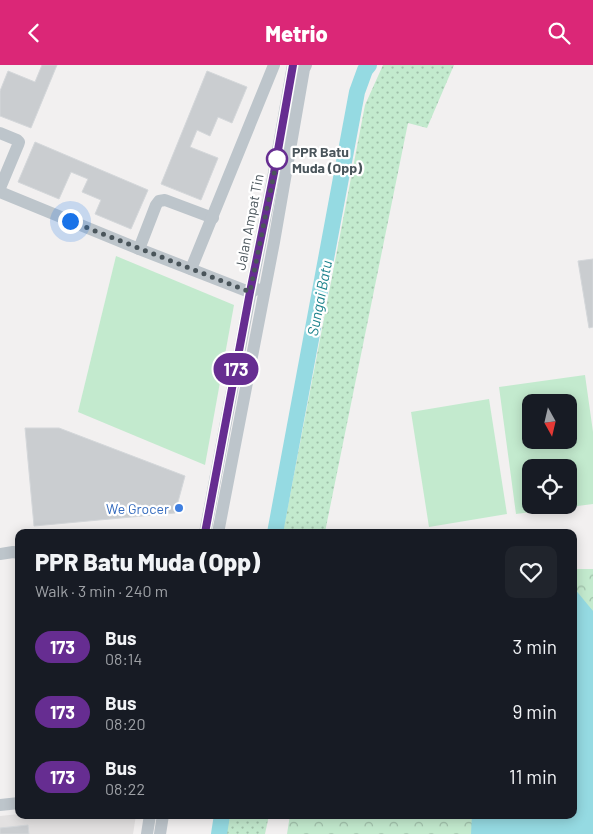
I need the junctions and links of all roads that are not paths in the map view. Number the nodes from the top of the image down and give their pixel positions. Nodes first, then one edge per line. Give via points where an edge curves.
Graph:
1 (274, 65) edge
2 (293, 65) edge
3 (306, 65) edge
4 (0, 133) edge
5 (0, 188) edge
6 (0, 192) edge
7 (212, 218) junction
8 (274, 243) junction
9 (139, 249) junction
10 (191, 269) junction
11 (250, 292) junction
12 (206, 529) edge
13 (219, 529) edge
14 (15, 552) edge
15 (0, 554) edge
16 (15, 803) edge
17 (0, 805) edge
18 (149, 819) edge
19 (162, 819) edge
20 (147, 834) edge
21 (160, 834) edge

1 - 7 street
2 - 11 street, Jalan Ampat Tin
3 - 8 street, Jalan Ampat Tin
4 - 5 street via 19,142
6 - 9 street
7 - 9 street via 165,200 159,201
7 - 10 street
8 - 11 street via 260,285
8 - 13 street, Jalan Ampat Tin
9 - 10 street
10 - 11 street
11 - 12 street, Jalan Ampat Tin
14 - 15 street
16 - 17 street
18 - 20 street
19 - 21 street

